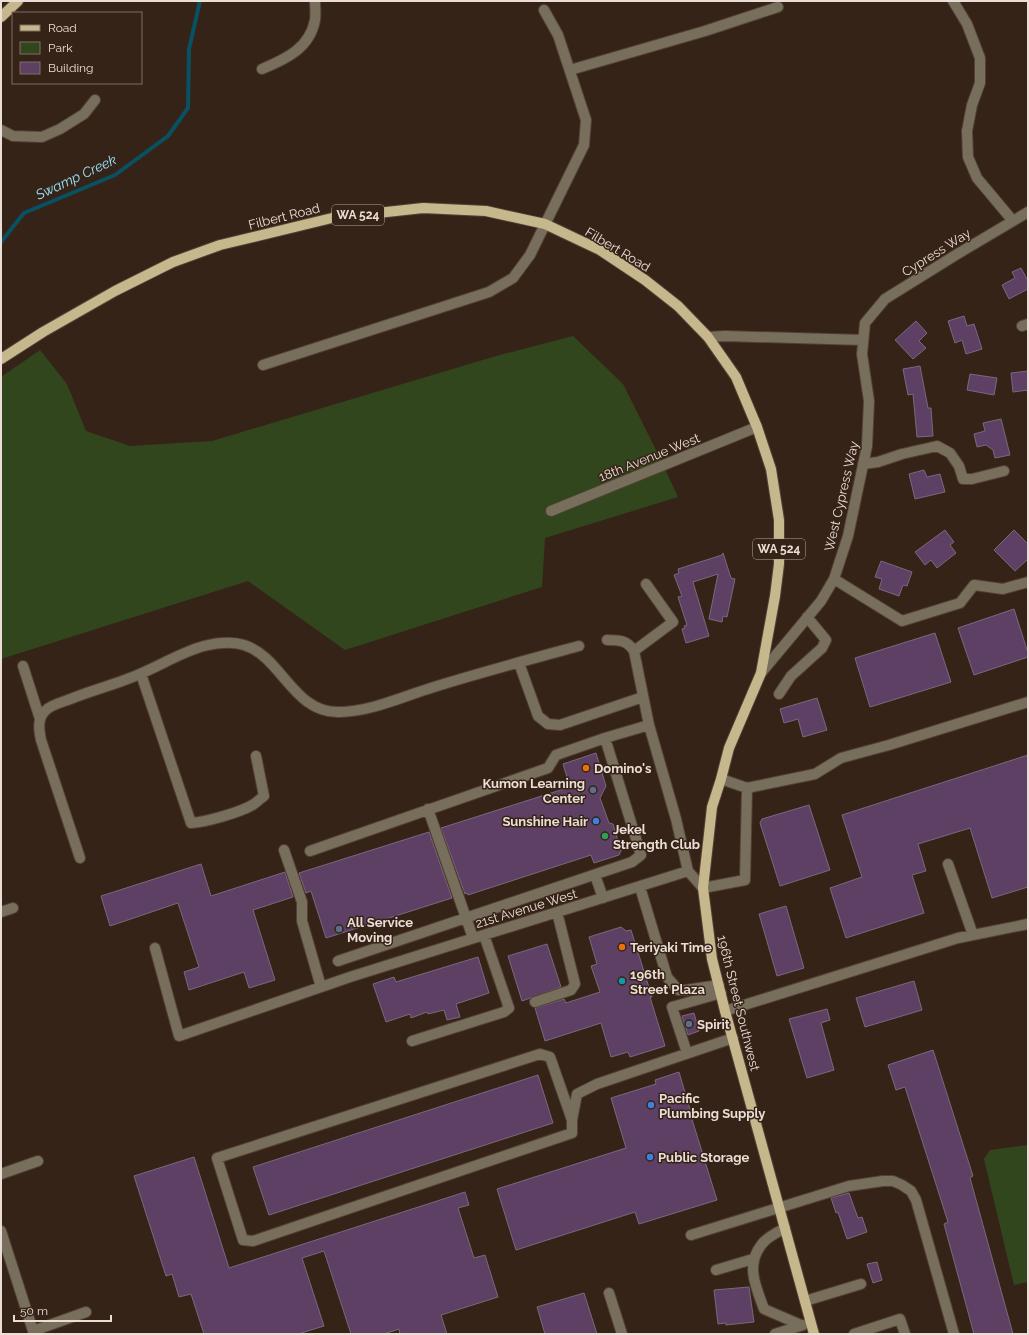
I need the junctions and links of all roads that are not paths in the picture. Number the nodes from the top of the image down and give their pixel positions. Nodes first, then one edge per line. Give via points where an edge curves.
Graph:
1 (18, 1) edge
2 (315, 1) edge
3 (953, 1) edge
4 (778, 7) dead end
5 (544, 10) dead end
6 (1, 17) edge
7 (262, 69) dead end
8 (570, 70) junction
9 (95, 100) dead end
10 (1, 130) edge
11 (1028, 212) edge
12 (1013, 221) junction
13 (545, 224) junction
14 (865, 323) joint
15 (708, 337) junction
16 (863, 340) junction
17 (1, 359) edge
18 (263, 365) dead end
19 (757, 427) junction
20 (864, 464) junction
21 (1004, 471) dead end
22 (551, 511) dead end
23 (834, 579) junction
24 (1028, 582) edge
25 (646, 584) dead end
26 (807, 617) junction
27 (607, 640) dead end
28 (579, 646) dead end
29 (634, 651) junction
30 (519, 663) junction
31 (23, 666) dead end
32 (761, 673) junction
33 (141, 674) junction
34 (779, 694) dead end
35 (644, 697) junction
36 (1028, 702) edge
37 (40, 719) junction
38 (649, 726) junction
39 (605, 738) junction
40 (256, 756) dead end
41 (721, 779) junction
42 (747, 788) junction
43 (428, 809) junction
44 (284, 850) dead end
45 (310, 851) dead end
46 (80, 858) dead end
47 (948, 864) dead end
48 (688, 871) junction
49 (595, 875) junction
50 (640, 886) junction
51 (703, 888) junction
52 (603, 898) junction
53 (13, 908) dead end
54 (1, 912) edge
55 (557, 912) junction
56 (465, 918) junction
57 (1028, 924) edge
58 (484, 935) junction
59 (973, 935) junction
60 (473, 938) junction
61 (155, 948) dead end
62 (338, 961) dead end
63 (321, 987) junction
64 (720, 989) junction
65 (535, 1002) dead end
66 (725, 1011) junction
67 (733, 1038) junction
68 (412, 1041) dead end
69 (687, 1053) junction
70 (572, 1120) junction
71 (38, 1161) dead end
72 (1, 1174) edge
73 (779, 1207) junction
74 (785, 1228) junction
75 (1, 1231) edge
76 (691, 1236) dead end
77 (753, 1259) junction
78 (716, 1270) dead end
79 (861, 1284) dead end
80 (609, 1293) dead end
81 (805, 1300) junction
82 (86, 1312) dead end
83 (806, 1324) junction
84 (34, 1332) edge
85 (622, 1334) edge
86 (774, 1334) edge
87 (814, 1334) edge
88 (854, 1334) edge
89 (904, 1334) edge
90 (954, 1334) edge

1 - 6 main road
2 - 7 street via 316,19 310,36 300,48 284,59
3 - 12 street via 980,58 980,83 967,131 968,157 977,178
4 - 8 street
5 - 8 street via 558,35
8 - 13 street via 586,120 584,145
9 - 10 street via 84,114 42,137 13,136
11 - 12 street, Cypress Way
12 - 14 street, Cypress Way via 885,299
13 - 15 main road, Filbert Road / WA 524 via 600,250 645,280 678,306
13 - 17 main road, Filbert Road / WA 524 via 486,211 423,208 332,218 220,246 173,262 115,291
13 - 18 street via 530,255 513,278 490,292
14 - 16 street, West Cypress Way
15 - 16 street
15 - 19 main road, 196th Street Southwest / WA 524 via 736,378
16 - 20 street, West Cypress Way via 862,354 869,401
19 - 22 street, 18th Avenue West
19 - 32 main road, 196th Street Southwest / WA 524 via 772,470 779,520 779,564
20 - 21 street via 937,446 950,453 959,466 963,479
20 - 23 street, West Cypress Way via 848,536
23 - 24 street via 902,621 960,603 974,586 1003,589
23 - 26 street, West Cypress Way via 821,601
25 - 29 street via 673,622
26 - 32 street, West Cypress Way
26 - 34 street via 826,640 822,648 791,676
27 - 29 street via 619,640 630,644
28 - 30 street
29 - 35 street
30 - 33 street via 371,707 339,712 311,704 256,651 244,645 218,643 197,648
30 - 35 street via 538,716 548,724 560,725
31 - 37 street
32 - 41 main road, 196th Street Southwest / WA 524 via 729,748
33 - 37 street via 53,706 45,711
33 - 40 street via 191,823 232,813 253,805 264,796
35 - 38 street
36 - 42 street via 841,758 814,774
37 - 46 street via 41,740
38 - 39 street
38 - 48 street
39 - 43 street via 556,756 548,768
39 - 49 street via 641,855 632,862
41 - 42 street
41 - 51 main road, 196th Street Southwest / WA 524 via 712,807
42 - 51 street via 746,880
43 - 45 street
43 - 56 street
44 - 63 street via 302,902 302,921
47 - 59 street
48 - 50 street, 21st Avenue West
48 - 51 street
49 - 52 street
49 - 56 street
50 - 52 street, 21st Avenue West
50 - 64 street via 667,977 678,990
51 - 64 main road, 196th Street Southwest / WA 524 via 712,959
52 - 55 street, 21st Avenue West
53 - 54 street
55 - 58 street, 21st Avenue West
55 - 65 street via 575,984 571,990
56 - 60 street
56 - 62 street
57 - 59 street
58 - 60 street, 21st Avenue West
58 - 68 street via 509,1008 504,1012
59 - 66 street
60 - 63 street, 21st Avenue West
61 - 63 street, 21st Avenue West via 179,1036
64 - 66 main road, 196th Street Southwest / WA 524
64 - 69 street via 672,1007
66 - 67 main road, 196th Street Southwest / WA 524
67 - 69 street
67 - 73 main road, 196th Street Southwest / WA 524
69 - 70 street via 597,1084 577,1094
70 - 70 street via 550,1057 540,1054 217,1158 243,1240 253,1241 572,1133
71 - 72 street
73 - 74 main road, 196th Street Southwest / WA 524
73 - 76 street
73 - 90 street via 849,1186 883,1181 893,1181 911,1190
74 - 77 street via 762,1243
74 - 81 main road, 196th Street Southwest / WA 524
75 - 84 street
77 - 78 street
77 - 83 street via 753,1279 764,1309
79 - 81 street
80 - 85 street
81 - 83 main road, 196th Street Southwest / WA 524
82 - 84 street
83 - 86 street
83 - 87 main road, 196th Street Southwest / WA 524
88 - 89 street via 900,1320

